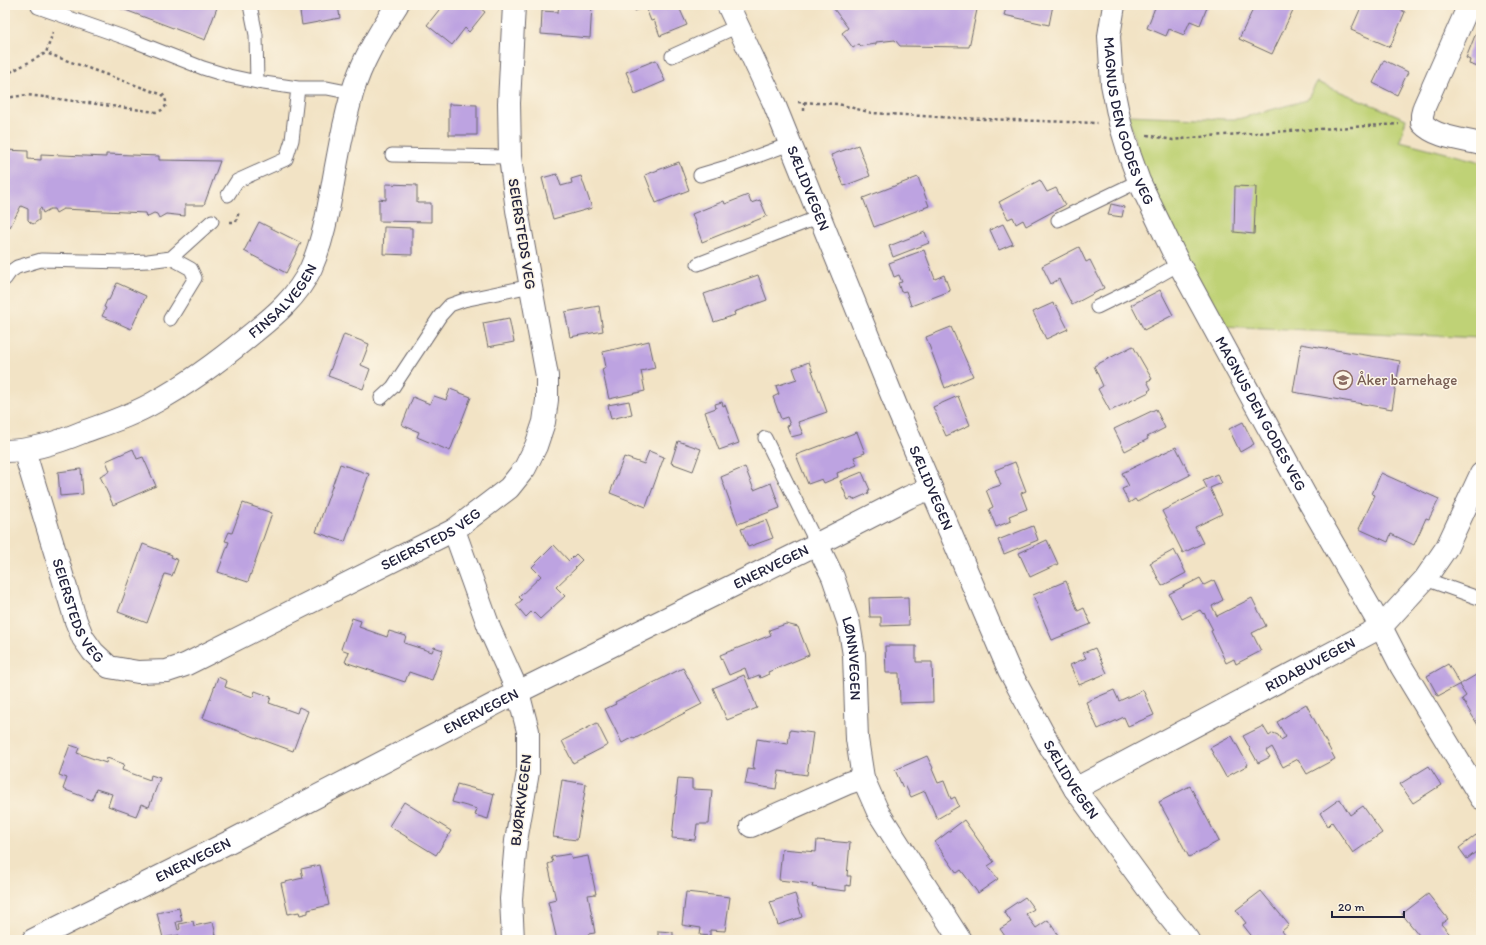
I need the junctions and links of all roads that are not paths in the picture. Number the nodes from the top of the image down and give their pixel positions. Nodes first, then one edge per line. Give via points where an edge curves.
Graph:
1 (250, 5) edge
2 (397, 5) edge
3 (514, 5) edge
4 (728, 5) edge
5 (1114, 5) edge
6 (1469, 5) edge
7 (38, 7) dead end
8 (738, 26) junction
9 (672, 56) dead end
10 (257, 82) junction
11 (298, 88) junction
12 (352, 93) junction
13 (790, 144) junction
14 (1481, 144) edge
15 (392, 155) dead end
16 (510, 157) junction
17 (700, 174) dead end
18 (1139, 181) junction
19 (228, 195) dead end
20 (819, 217) junction
21 (1058, 220) dead end
22 (212, 221) dead end
23 (171, 258) junction
24 (698, 264) dead end
25 (1179, 264) junction
26 (5, 279) edge
27 (531, 286) junction
28 (1097, 307) dead end
29 (170, 319) dead end
30 (382, 398) dead end
31 (765, 438) dead end
32 (14, 451) edge
33 (1481, 474) edge
34 (931, 488) junction
35 (454, 530) junction
36 (817, 544) junction
37 (1425, 579) junction
38 (1481, 599) edge
39 (1381, 627) junction
40 (518, 692) junction
41 (863, 778) junction
42 (1075, 789) junction
43 (1481, 798) edge
44 (751, 826) dead end
45 (33, 940) edge
46 (513, 940) edge
47 (960, 940) edge
48 (1188, 940) edge

1 - 10 lane via 256,35
2 - 12 street, FINSALVEGEN via 378,35
3 - 16 street, SEIERSTEDS VEG via 509,103
4 - 8 street, SÆLIDVEGEN
5 - 18 street, MAGNUS DEN GODES VEG via 1109,36 1111,77 1120,123
6 - 14 street via 1424,107 1422,123 1427,129 1438,134
7 - 10 lane via 203,68
8 - 9 lane
8 - 13 street, SÆLIDVEGEN via 774,101
10 - 11 lane
11 - 12 lane via 327,88
11 - 19 lane via 292,140 286,159 237,181
12 - 32 street, FINSALVEGEN via 326,223 310,269 294,296 275,315 216,363 155,403 69,438
13 - 17 lane
13 - 20 street, SÆLIDVEGEN
15 - 16 lane
16 - 27 street, SEIERSTEDS VEG
18 - 21 lane
18 - 25 street, MAGNUS DEN GODES VEG
20 - 24 lane
20 - 34 street, SÆLIDVEGEN
22 - 23 lane
23 - 26 lane via 125,262 41,260 17,267
23 - 29 lane via 191,269 195,278
25 - 28 lane
25 - 39 street, MAGNUS DEN GODES VEG via 1305,495
27 - 30 lane via 450,305 393,387
27 - 35 street, SEIERSTEDS VEG via 547,376 544,422 528,462 509,488
31 - 36 lane
32 - 35 street, SEIERSTEDS VEG via 83,638 109,667 138,672 167,671 185,665
33 - 37 street, RIDABUVEGEN via 1447,547
34 - 36 street, ENERVEGEN
34 - 42 street, SÆLIDVEGEN via 1009,670
35 - 40 street, BJØRKVEGEN via 490,630
36 - 40 street, ENERVEGEN
36 - 41 street, LØNNVEGEN via 833,577 849,624 854,655 857,739
37 - 38 lane
37 - 39 street, RIDABUVEGEN
39 - 42 street, RIDABUVEGEN
39 - 43 street, MAGNUS DEN GODES VEG via 1401,666
40 - 45 street, ENERVEGEN
40 - 46 street, BJØRKVEGEN via 528,731 528,772 516,841 510,899
41 - 44 street
41 - 47 street, LØNNVEGEN via 878,812
42 - 48 street, SÆLIDVEGEN

